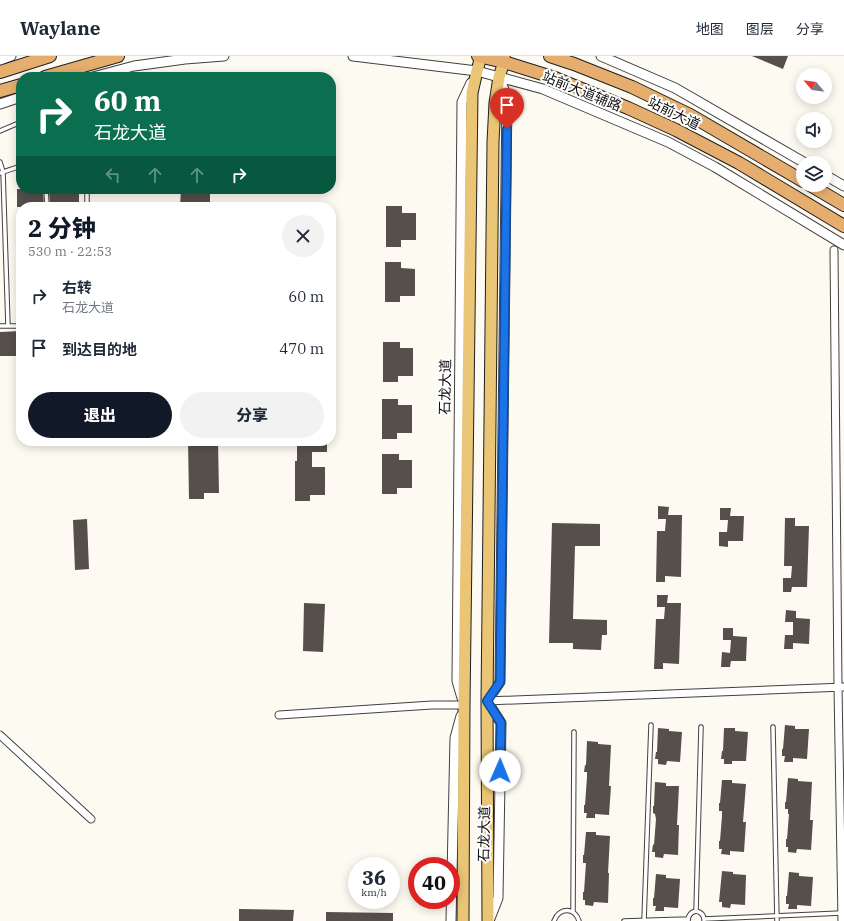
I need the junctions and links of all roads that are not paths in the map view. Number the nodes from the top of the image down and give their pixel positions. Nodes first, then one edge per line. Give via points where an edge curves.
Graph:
1 (11, 56) edge
2 (50, 56) edge
3 (118, 56) edge
4 (224, 56) edge
5 (353, 56) edge
6 (480, 56) edge
7 (550, 56) edge
8 (601, 56) edge
9 (504, 59) edge
10 (0, 60) edge
11 (477, 71) junction
12 (0, 72) edge
13 (62, 72) edge
14 (112, 72) edge
15 (499, 77) junction
16 (16, 86) edge
17 (0, 91) edge
18 (16, 99) edge
19 (0, 104) edge
20 (16, 124) edge
21 (0, 131) edge
22 (796, 158) edge
23 (0, 162) edge
24 (16, 168) edge
25 (1, 172) edge
26 (796, 177) edge
27 (832, 179) edge
28 (844, 186) edge
29 (822, 192) edge
30 (844, 205) edge
31 (844, 226) edge
32 (844, 245) edge
33 (834, 250) dead end
34 (0, 326) edge
35 (8, 326) junction
36 (16, 326) edge
37 (841, 687) edge
38 (487, 701) junction
39 (464, 705) junction
40 (279, 715) dead end
41 (651, 725) dead end
42 (701, 727) dead end
43 (773, 727) dead end
44 (574, 732) dead end
45 (0, 735) edge
46 (91, 819) dead end
47 (842, 826) edge
48 (696, 911) junction
49 (573, 912) junction
50 (842, 913) junction
51 (777, 916) junction
52 (688, 920) edge
53 (704, 920) edge
54 (450, 921) edge
55 (463, 921) edge
56 (488, 921) edge
57 (554, 921) edge
58 (579, 921) edge
59 (624, 921) edge
60 (644, 921) edge
61 (777, 921) edge
62 (842, 921) edge

1 - 10 street
2 - 12 highway
3 - 13 highway
4 - 14 street via 134,66
5 - 11 street, 站前大道辅路
6 - 9 highway, 站前大道
6 - 11 main road, 石龙大道
7 - 26 highway, 站前大道 via 632,87 690,115
8 - 22 street via 675,88
9 - 15 main road, 石龙大道
9 - 31 highway, 站前大道 via 628,108 676,130 739,163
11 - 15 street, 站前大道辅路
11 - 39 main road, 石龙大道 via 472,93
15 - 32 street, 站前大道辅路 via 543,89 668,142 715,167
15 - 38 main road, 石龙大道 via 492,142
16 - 17 highway
18 - 19 street
20 - 21 lane
23 - 25 lane
24 - 25 lane
25 - 35 lane
27 - 28 street
29 - 30 highway
33 - 37 street
34 - 35 lane
35 - 36 lane
37 - 38 street
37 - 47 street
38 - 56 main road, 石龙大道
39 - 40 street
39 - 54 street, 石龙大道 via 456,738
39 - 55 main road, 石龙大道
41 - 60 lane
42 - 48 lane
43 - 51 lane
44 - 49 lane
45 - 46 street
47 - 50 street
48 - 52 lane via 690,914
48 - 53 lane via 702,913
49 - 57 lane via 560,912
49 - 58 lane
50 - 51 lane
50 - 62 street
51 - 53 lane
51 - 61 lane
52 - 60 lane
59 - 60 lane

